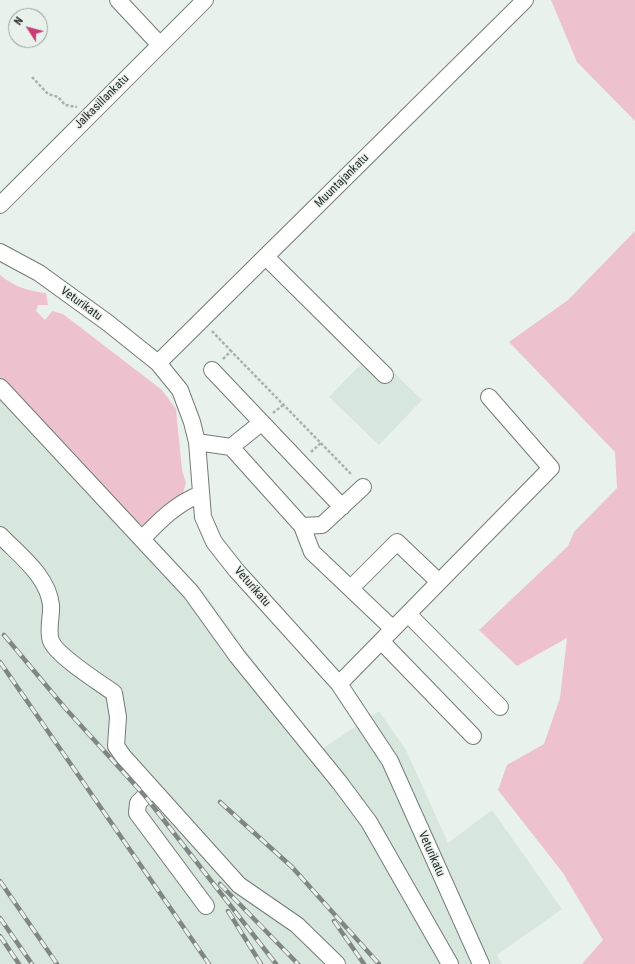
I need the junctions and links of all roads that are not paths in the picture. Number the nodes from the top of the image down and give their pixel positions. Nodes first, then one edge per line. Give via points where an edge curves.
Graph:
1 (118, 0) edge
2 (205, 0) edge
3 (525, 0) edge
4 (160, 45) junction
5 (0, 204) edge
6 (0, 252) edge
7 (266, 257) junction
8 (158, 363) junction
9 (212, 370) road end
10 (384, 375) dead end
11 (0, 387) edge
12 (490, 397) dead end
13 (261, 422) junction
14 (197, 442) junction
15 (231, 448) junction
16 (363, 487) road end
17 (201, 494) junction
18 (342, 507) junction
19 (302, 526) junction
20 (0, 535) edge
21 (142, 539) junction
22 (439, 582) junction
23 (351, 588) junction
24 (408, 614) junction
25 (393, 628) junction
26 (381, 641) junction
27 (339, 684) junction
28 (500, 707) dead end
29 (473, 736) dead end
30 (152, 789) junction
31 (206, 906) dead end
32 (337, 964) edge
33 (450, 964) edge
34 (481, 964) edge

1 - 4 street
2 - 4 street, Jalkasillankatu
3 - 7 street, Muuntajankatu
4 - 5 street, Jalkasillankatu
6 - 8 street, Veturikatu via 39,273
7 - 8 street, Muuntajankatu
7 - 10 street
8 - 14 street, Veturikatu via 180,390
9 - 13 street
11 - 21 street
12 - 22 street via 551,468
13 - 15 street
13 - 18 street
14 - 15 street
14 - 17 street, Veturikatu
15 - 19 street
16 - 18 street
17 - 21 street via 172,510
17 - 27 street, Veturikatu via 203,517 214,542
18 - 19 street via 322,525
19 - 23 street via 312,552
20 - 30 street via 45,583 51,604 51,642 60,653 114,694 118,717 116,746
21 - 33 street via 191,592 237,656 365,817
22 - 23 street via 397,542
22 - 24 street
23 - 25 street
24 - 25 street
24 - 28 street
25 - 26 street
26 - 27 street
26 - 29 street
27 - 34 street, Veturikatu via 390,761
30 - 31 street via 138,803 137,813
30 - 32 street via 239,885 297,925

